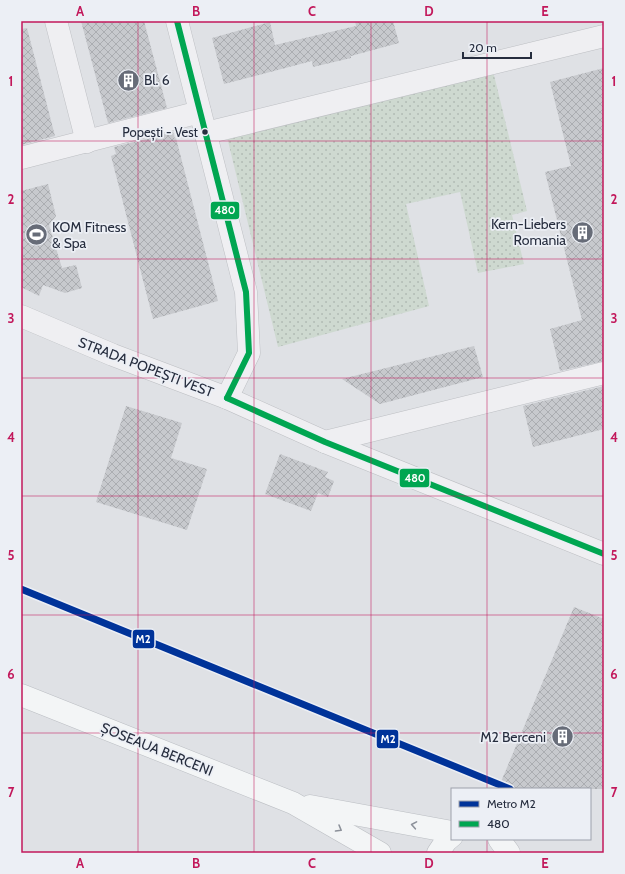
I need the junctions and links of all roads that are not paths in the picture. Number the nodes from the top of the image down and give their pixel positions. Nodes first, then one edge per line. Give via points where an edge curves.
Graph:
1 (56, 21) edge
2 (183, 22) edge
3 (604, 36) edge
4 (203, 123) junction
5 (87, 142) junction
6 (21, 158) edge
7 (21, 316) edge
8 (604, 373) edge
9 (227, 398) junction
10 (325, 442) junction
11 (604, 554) edge
12 (21, 695) edge
13 (293, 803) junction
14 (451, 832) edge
15 (451, 837) edge
16 (500, 840) edge
17 (380, 853) edge
18 (438, 853) edge
19 (509, 853) edge

1 - 5 street
2 - 4 street
3 - 4 street
4 - 5 street
4 - 9 street via 246,292 248,353
5 - 6 street
7 - 9 street, STRADA POPEȘTI VEST via 113,355
8 - 10 street
9 - 10 street, STRADA POPEȘTI VEST
10 - 11 street, STRADA POPEȘTI VEST
12 - 13 main road, ȘOSEAUA BERCENI
14 -> 13 main road, ȘOSEAUA BERCENI
13 -> 17 main road, ȘOSEAUA BERCENI
15 - 18 main road
16 - 19 main road

